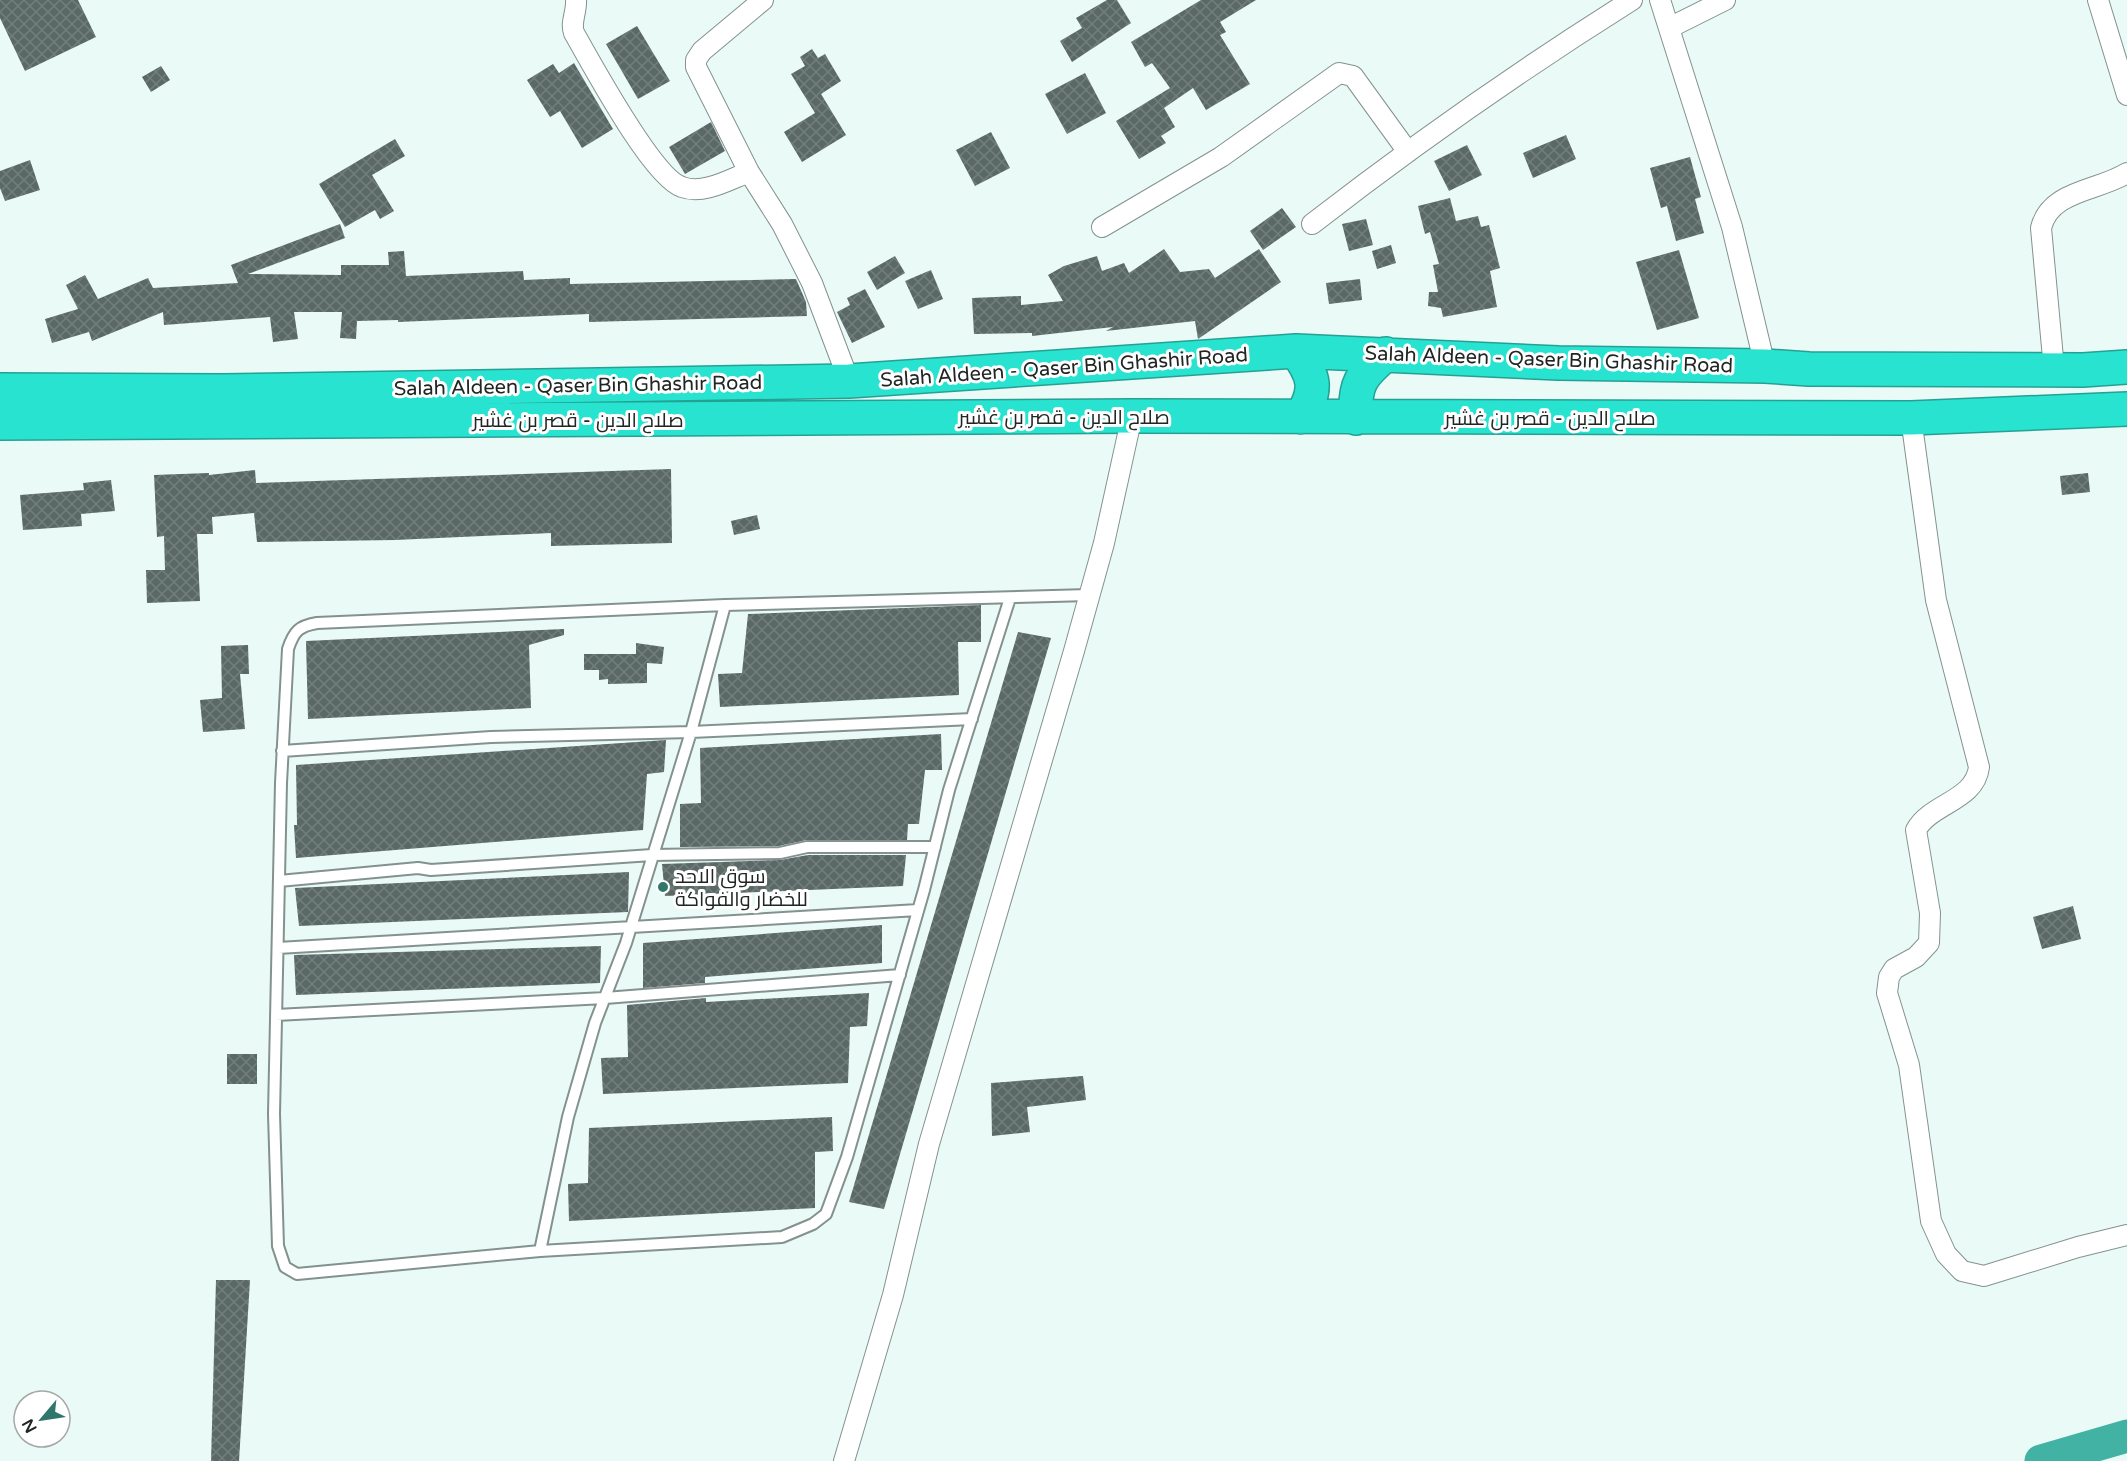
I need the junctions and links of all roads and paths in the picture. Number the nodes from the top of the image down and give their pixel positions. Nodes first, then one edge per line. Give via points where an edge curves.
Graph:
1 (576, 0) edge
2 (763, 0) edge
3 (1632, 0) edge
4 (1660, 0) edge
5 (1725, 0) edge
6 (2098, 0) edge
7 (1669, 28) junction
8 (2127, 95) edge
9 (1408, 152) junction
10 (749, 172) junction
11 (2127, 173) edge
12 (1312, 224) dead end
13 (1102, 227) dead end
14 (1296, 351) junction
15 (1386, 354) junction
16 (1765, 366) junction
17 (2127, 367) edge
18 (2054, 369) junction
19 (849, 381) junction
20 (0, 390) edge
21 (2127, 409) edge
22 (1132, 416) junction
23 (1301, 417) junction
24 (1356, 418) junction
25 (1911, 418) junction
26 (0, 423) edge
27 (1089, 595) junction
28 (1010, 598) junction
29 (726, 605) junction
30 (972, 719) junction
31 (691, 732) junction
32 (282, 751) junction
33 (935, 847) junction
34 (652, 855) junction
35 (279, 881) junction
36 (918, 910) junction
37 (631, 927) junction
38 (278, 948) junction
39 (900, 975) junction
40 (605, 998) junction
41 (276, 1016) junction
42 (2127, 1235) edge
43 (540, 1251) junction
44 (844, 1461) edge

1 - 10 street via 574,33 621,115 670,180 683,188 699,189
2 - 10 street via 696,60 699,78
3 - 9 street via 1545,55
4 - 7 street
5 - 7 street
6 - 8 street
7 - 16 street via 1732,227
9 - 12 street
9 - 13 street via 1353,76 1339,73 1221,157
10 - 19 street via 782,224 812,283
11 - 18 street via 2067,197 2043,216
14 - 15 highway, Salah Aldeen - Qaser Bin Ghashir Road
14 - 19 highway, Salah Aldeen - Qaser Bin Ghashir Road
14 - 23 highway via 1306,364 1313,391
15 - 16 highway, Salah Aldeen - Qaser Bin Ghashir Road via 1558,363
15 - 24 highway via 1359,381
16 - 18 highway, Salah Aldeen - Qaser Bin Ghashir Road
17 - 18 highway, Salah Aldeen - Qaser Bin Ghashir Road
19 - 20 highway, Salah Aldeen - Qaser Bin Ghashir Road via 222,391
21 - 25 highway, صلاح الدين - قصر بن غشير
22 - 23 highway, صلاح الدين - قصر بن غشير
22 - 26 highway, صلاح الدين - قصر بن غشير
22 - 27 street
23 - 24 highway, صلاح الدين - قصر بن غشير
24 - 25 highway, صلاح الدين - قصر بن غشير
25 - 42 street via 1936,600 1979,767 1970,789 1925,819 1916,831 1930,913 1929,943 1924,951 1894,969 1887,993 1909,1065 1932,1221 1946,1254 1962,1271 1984,1276
27 - 28 lane
27 - 44 street via 930,1144 893,1295
28 - 29 lane
28 - 30 lane
29 - 31 lane
29 - 32 lane via 302,626 294,633 288,649
30 - 31 lane
30 - 33 lane
31 - 32 lane via 491,736
31 - 34 lane
32 - 35 lane
33 - 34 lane via 807,847 780,853
33 - 36 lane
34 - 35 lane via 418,868
34 - 37 lane
35 - 38 lane
36 - 37 lane
36 - 39 lane
37 - 38 lane
37 - 40 lane
38 - 41 lane
39 - 40 lane
39 - 43 lane via 847,1157 826,1214 813,1224 782,1237
40 - 41 lane
40 - 43 lane via 568,1118
41 - 43 lane via 278,1246 285,1268 297,1274

